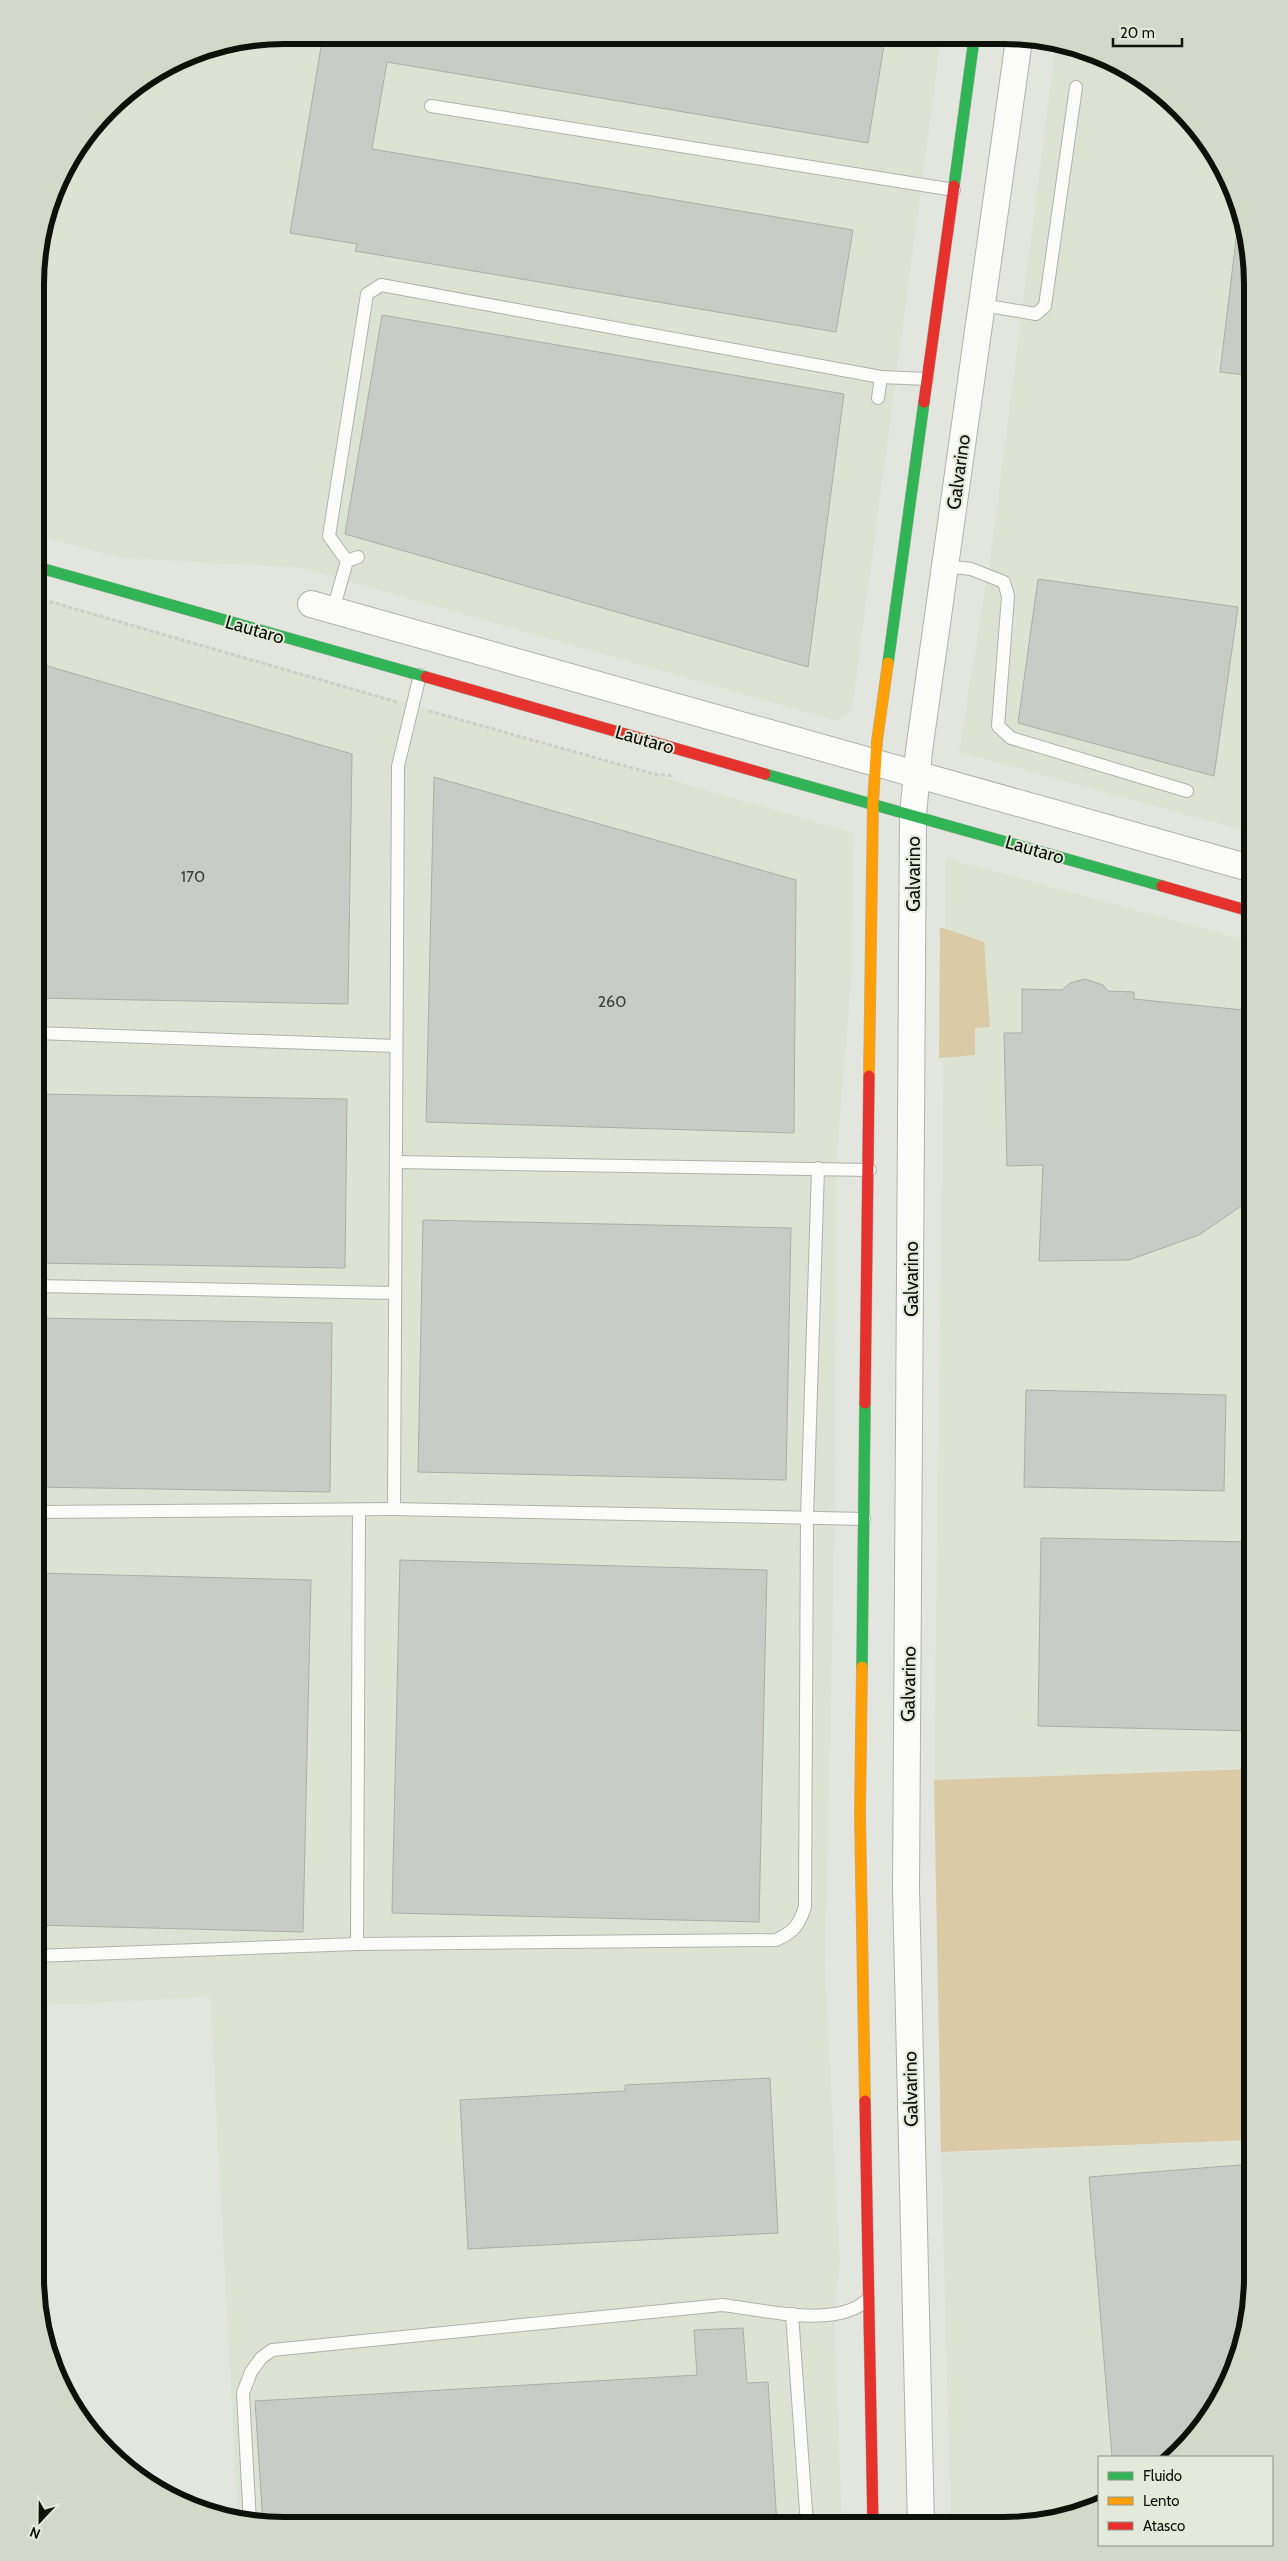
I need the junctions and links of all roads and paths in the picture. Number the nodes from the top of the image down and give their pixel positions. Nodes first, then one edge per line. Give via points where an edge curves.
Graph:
1 (973, 44) edge
2 (1018, 44) edge
3 (1076, 87) dead end
4 (430, 106) dead end
5 (954, 190) junction
6 (982, 305) junction
7 (881, 377) junction
8 (927, 379) junction
9 (878, 398) dead end
10 (945, 566) junction
11 (44, 568) edge
12 (44, 600) edge
13 (322, 607) joint
14 (420, 675) junction
15 (411, 706) junction
16 (876, 763) junction
17 (916, 774) junction
18 (683, 778) dead end
19 (1188, 791) dead end
20 (873, 803) junction
21 (913, 814) junction
22 (1244, 866) edge
23 (1244, 909) edge
24 (44, 1033) edge
25 (396, 1046) junction
26 (396, 1162) junction
27 (818, 1168) junction
28 (870, 1170) junction
29 (44, 1286) edge
30 (395, 1293) junction
31 (394, 1509) junction
32 (359, 1510) junction
33 (44, 1512) edge
34 (807, 1517) junction
35 (864, 1519) junction
36 (357, 1944) junction
37 (44, 1956) edge
38 (869, 2298) junction
39 (792, 2314) junction
40 (250, 2515) edge
41 (806, 2517) edge
42 (873, 2517) edge
43 (921, 2517) edge

1 - 5 street
2 - 6 street, Galvarino
3 - 6 lane via 1045,306 1036,314
4 - 5 lane
5 - 8 street
6 - 10 street, Galvarino
7 - 8 lane
7 - 9 lane
7 - 13 lane via 381,286 367,294 329,536 352,559
8 - 16 street
10 - 17 street, Galvarino
10 - 19 lane via 971,569 1004,582 1008,596 998,726 1011,738
11 - 14 street, Lautaro
12 - 15 path
13 - 16 street, Lautaro
14 - 15 lane
14 - 20 street, Lautaro
15 - 18 path via 654,774
15 - 25 lane via 398,766
16 - 17 street, Lautaro
16 - 20 street
17 - 21 street, Galvarino
17 - 22 street, Lautaro
20 - 21 street, Lautaro
20 - 28 street
21 - 23 street, Lautaro
21 - 43 street, Galvarino via 906,1889
24 - 25 lane
25 - 26 lane
26 - 27 lane
26 - 30 lane
27 - 28 lane
27 - 34 lane
28 - 35 street
29 - 30 lane
30 - 31 lane
31 - 32 lane
31 - 34 lane
32 - 33 lane
32 - 36 lane
34 - 35 lane
34 - 36 lane via 805,1907 799,1926 776,1940
35 - 38 street via 860,1814
36 - 37 lane
38 - 39 lane via 861,2307 833,2315
38 - 42 street
39 - 40 lane via 722,2305 272,2350 251,2372 243,2393
39 - 41 lane

